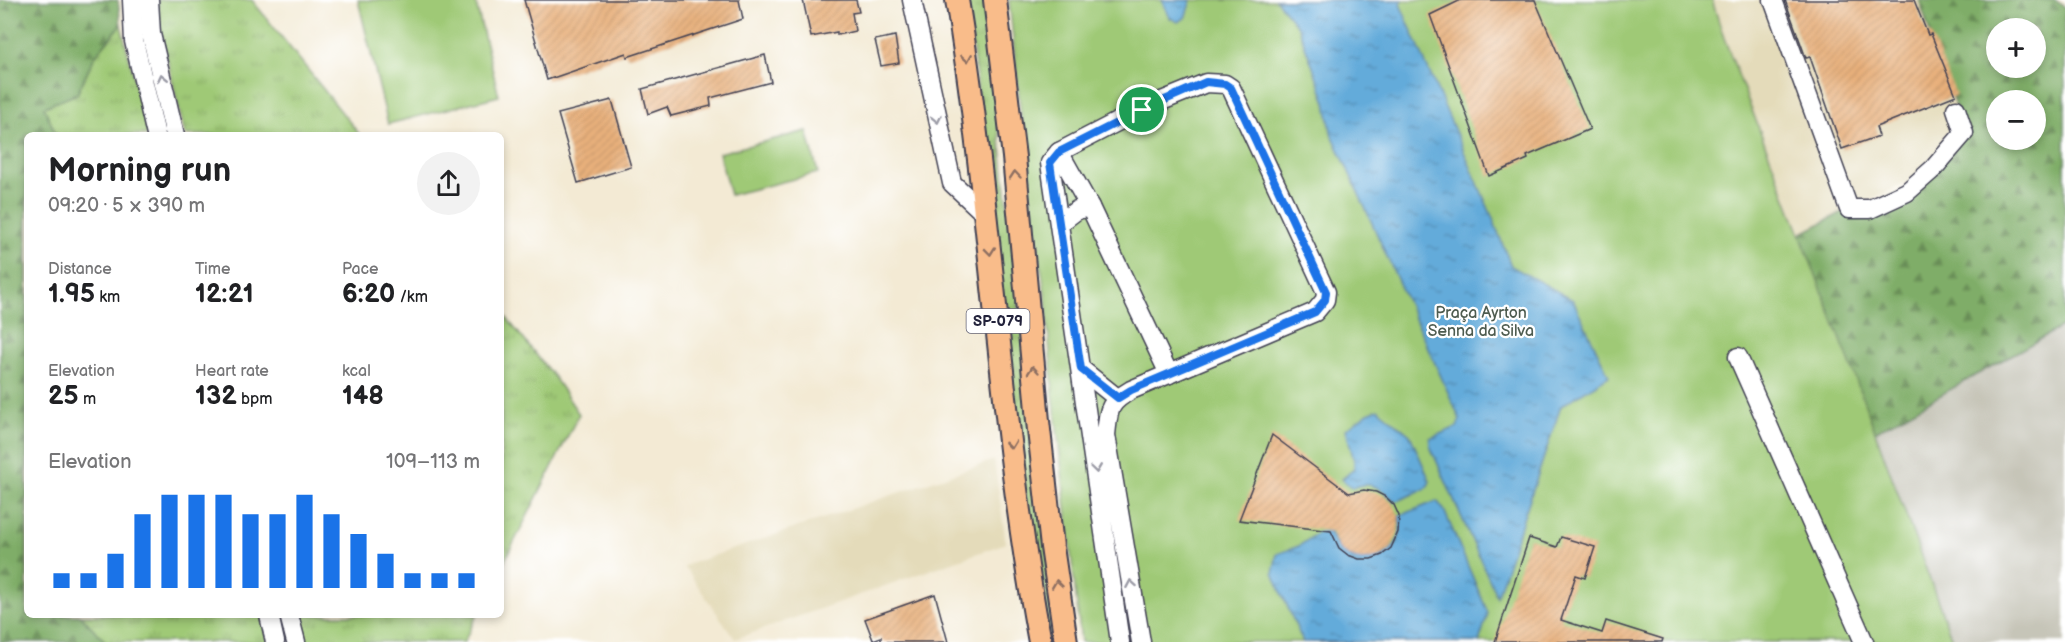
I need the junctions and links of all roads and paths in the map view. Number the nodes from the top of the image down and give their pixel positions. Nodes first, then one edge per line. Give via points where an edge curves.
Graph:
1 (132, 0) edge
2 (149, 0) edge
3 (912, 0) edge
4 (957, 0) edge
5 (995, 0) edge
6 (1773, 0) edge
7 (1956, 109) dead end
8 (155, 132) edge
9 (174, 132) edge
10 (1059, 152) junction
11 (1090, 207) junction
12 (986, 215) junction
13 (1060, 223) junction
14 (1738, 357) dead end
15 (1081, 369) junction
16 (1169, 374) junction
17 (1113, 404) junction
18 (270, 618) edge
19 (290, 618) edge
20 (275, 642) edge
21 (296, 642) edge
22 (1040, 642) edge
23 (1066, 642) edge
24 (1120, 642) edge
25 (1141, 642) edge
26 (1864, 642) edge

1 - 8 street via 134,41
9 -> 2 street via 152,34
3 -> 12 street via 952,183
4 -> 12 main road, SP-079
23 -> 5 main road, SP-079 via 1040,444
6 - 7 street via 1849,209 1870,209 1907,192 1933,169 1964,133
10 - 11 street
10 - 13 street via 1050,163
10 - 16 street via 1206,82 1231,88 1326,292 1325,300 1315,312
11 - 13 street via 1077,210
11 - 16 street
12 -> 22 main road, SP-079 via 1024,558
13 - 15 street
14 - 26 street
15 - 17 street
15 -> 24 street
16 - 17 street
25 -> 17 street via 1106,435
18 - 20 street
19 - 21 street

